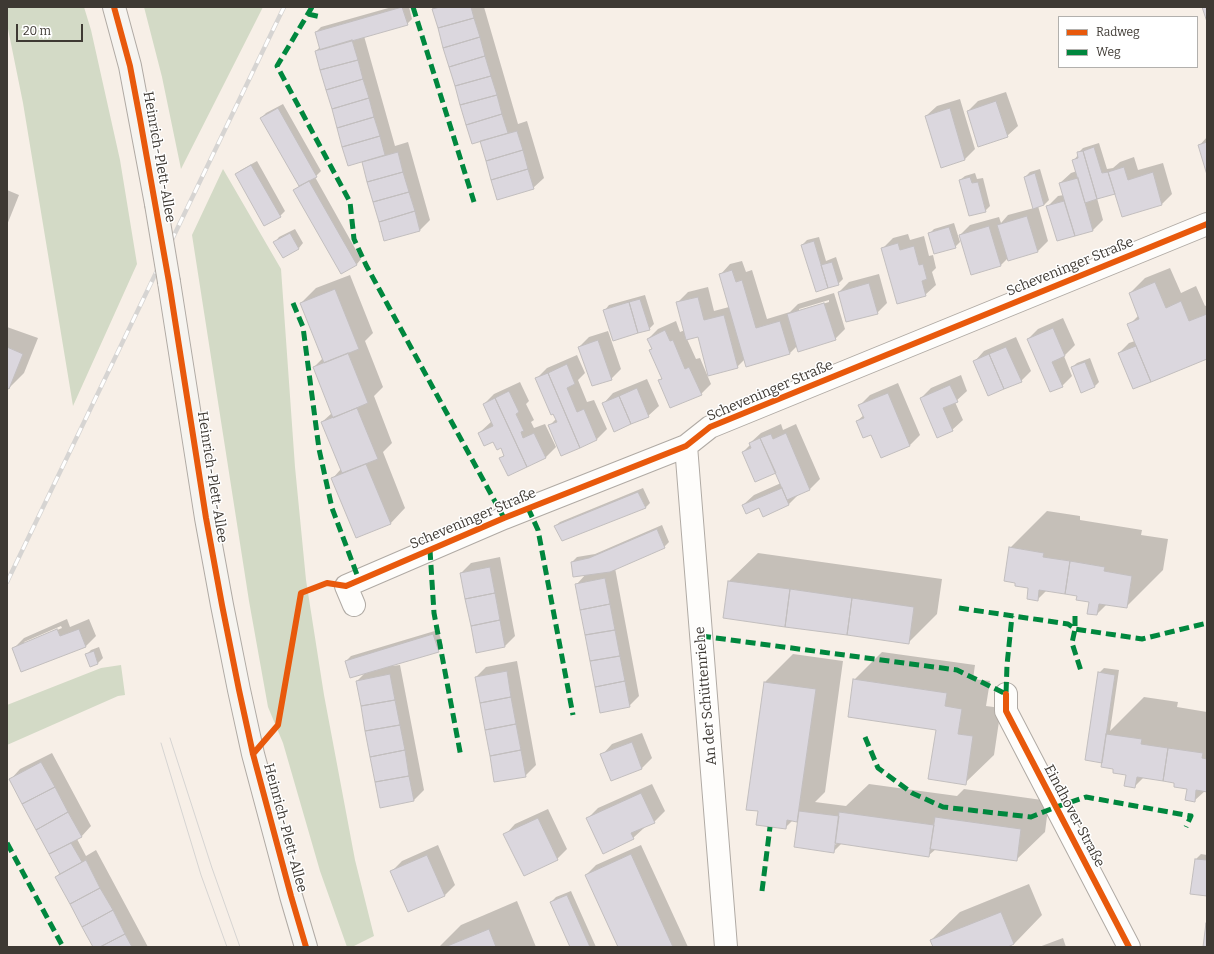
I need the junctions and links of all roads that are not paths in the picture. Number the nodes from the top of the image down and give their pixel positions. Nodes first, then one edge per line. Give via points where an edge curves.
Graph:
1 (114, 7) edge
2 (1207, 224) edge
3 (686, 446) junction
4 (354, 605) dead end
5 (1006, 694) dead end
6 (306, 947) edge
7 (726, 947) edge
8 (1129, 947) edge

1 - 6 main road, Heinrich-Plett-Allee, bridge via 131,73 156,204 206,518 237,683 252,754
2 - 3 street, Scheveninger Straße via 710,427
3 - 4 street, Scheveninger Straße via 510,515 346,586
3 - 7 street, An der Schüttenriehe
5 - 8 street, Eindhover Straße via 1006,711

